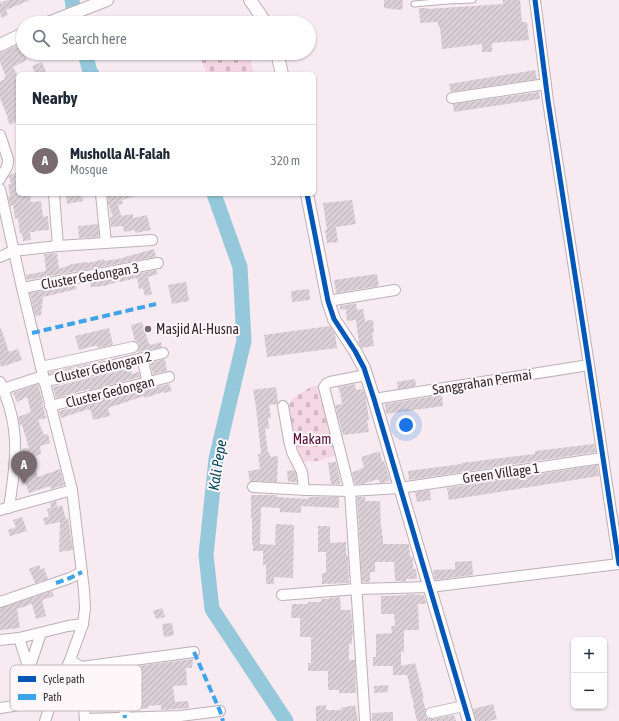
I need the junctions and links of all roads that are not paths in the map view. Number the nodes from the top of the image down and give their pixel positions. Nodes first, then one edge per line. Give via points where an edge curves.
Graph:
1 (250, 0) edge
2 (447, 0) edge
3 (473, 0) edge
4 (535, 0) edge
5 (101, 2) edge
6 (414, 4) dead end
7 (65, 16) edge
8 (261, 16) edge
9 (16, 37) edge
10 (0, 45) edge
11 (279, 60) edge
12 (282, 72) edge
13 (546, 84) junction
14 (452, 98) dead end
15 (0, 135) edge
16 (13, 166) edge
17 (0, 178) edge
18 (0, 189) edge
19 (54, 196) edge
20 (101, 196) edge
21 (307, 196) edge
22 (152, 240) dead end
23 (106, 243) junction
24 (58, 246) junction
25 (14, 251) junction
26 (0, 257) edge
27 (158, 264) dead end
28 (22, 288) junction
29 (395, 290) dead end
30 (328, 301) junction
31 (133, 347) dead end
32 (163, 353) dead end
33 (142, 358) junction
34 (589, 365) junction
35 (42, 375) junction
36 (366, 375) junction
37 (169, 377) dead end
38 (148, 382) junction
39 (1, 387) edge
40 (374, 398) junction
41 (50, 406) junction
42 (284, 406) dead end
43 (602, 458) junction
44 (253, 487) dead end
45 (400, 488) junction
46 (72, 490) junction
47 (304, 490) junction
48 (350, 491) junction
49 (5, 509) edge
50 (619, 564) edge
51 (82, 572) junction
52 (430, 586) junction
53 (357, 589) junction
54 (282, 595) dead end
55 (0, 602) edge
56 (83, 624) junction
57 (41, 633) junction
58 (19, 638) junction
59 (0, 640) edge
60 (194, 652) dead end
61 (70, 660) junction
62 (28, 665) edge
63 (30, 665) edge
64 (68, 665) edge
65 (78, 665) edge
66 (96, 665) edge
67 (10, 706) edge
68 (464, 706) junction
69 (0, 708) edge
70 (48, 711) edge
71 (124, 711) edge
72 (220, 711) dead end
73 (431, 713) dead end
74 (125, 718) junction
75 (180, 719) edge
76 (85, 720) edge
77 (45, 721) edge
78 (365, 721) edge
79 (469, 721) edge

1 - 8 street
2 - 3 lane
2 - 6 lane
4 - 13 street
5 - 7 street
9 - 10 street
11 - 12 street
13 - 14 street
13 - 34 street
15 - 16 street
16 - 17 street
18 - 25 street
19 - 24 street
20 - 23 street
21 - 30 street
22 - 23 street
23 - 24 street
24 - 25 street
25 - 26 street
25 - 28 street
27 - 28 street, Cluster Gedongan 3
28 - 35 street
29 - 30 street
30 - 36 street via 334,319 355,351
31 - 35 street
32 - 33 street, Cluster Gedongan 2
33 - 35 street, Cluster Gedongan 2
33 - 38 street
34 - 40 street, Sanggrahan Permai
34 - 43 street
35 - 39 street
35 - 41 street
36 - 40 street
36 - 48 street via 330,382 324,387
37 - 38 street, Cluster Gedongan
38 - 41 street, Cluster Gedongan
39 - 49 street via 12,415 16,442 15,465
40 - 45 street
41 - 46 street
42 - 47 street via 289,440 302,472
43 - 45 street, Green Village 1
43 - 50 street
44 - 47 street, Green Village 1
45 - 48 street, Green Village 1
45 - 52 street
46 - 49 street
46 - 51 street
47 - 48 street, Green Village 1
48 - 53 street
50 - 52 street
51 - 55 street
51 - 56 street via 85,608
52 - 53 street
52 - 68 street
53 - 54 street
53 - 78 street
56 - 57 street
56 - 61 street
57 - 58 street
57 - 63 street
58 - 59 street
58 - 62 street
60 - 66 street
61 - 64 street
61 - 65 street
67 - 69 street
68 - 73 street
68 - 79 street
70 - 77 street
71 - 74 street
72 - 75 street
74 - 75 street
74 - 76 street

